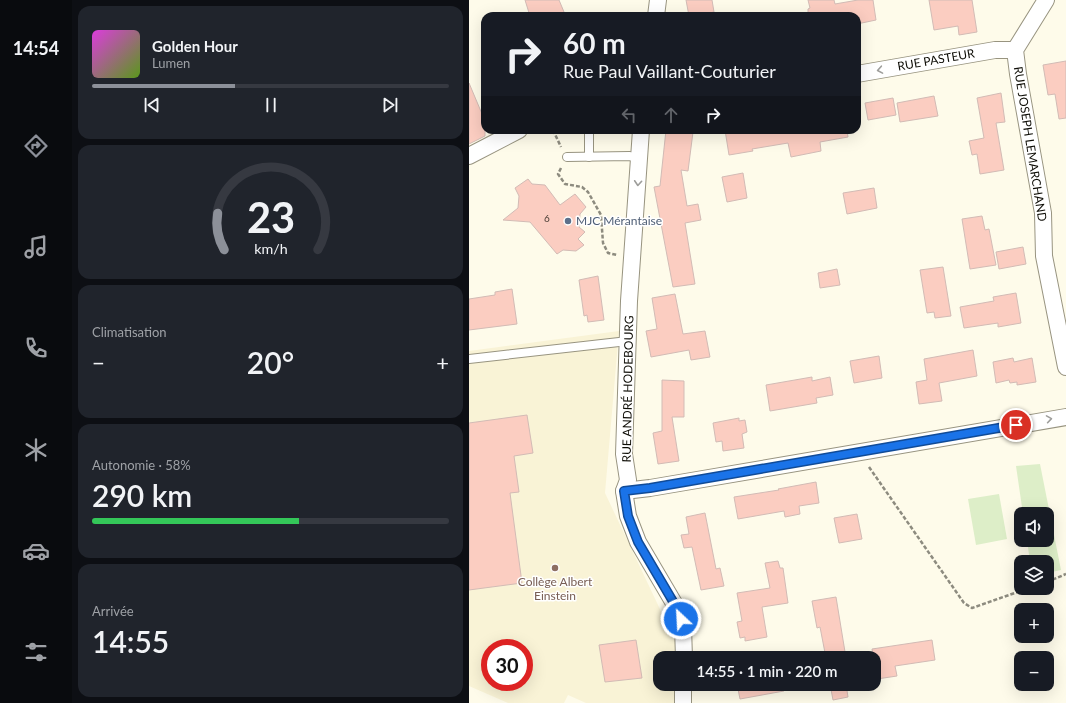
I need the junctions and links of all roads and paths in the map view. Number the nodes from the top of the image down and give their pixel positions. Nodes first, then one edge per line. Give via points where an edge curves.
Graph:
1 (658, 0) edge
2 (1046, 0) edge
3 (656, 12) edge
4 (1015, 50) junction
5 (861, 73) edge
6 (511, 134) edge
7 (555, 134) edge
8 (589, 134) edge
9 (641, 134) edge
10 (469, 156) edge
11 (564, 157) junction
12 (589, 157) junction
13 (639, 158) junction
14 (633, 260) junction
15 (628, 341) junction
16 (469, 359) edge
17 (1066, 367) edge
18 (1066, 417) edge
19 (859, 452) junction
20 (624, 491) junction
21 (1066, 574) edge
22 (1054, 579) edge
23 (1014, 593) edge
24 (684, 651) edge
25 (683, 691) edge
26 (683, 703) edge

1 - 3 street
2 - 4 street, RUE JOSEPH LEMARCHAND
4 -> 5 street, RUE PASTEUR via 995,50
4 - 17 street, RUE JOSEPH LEMARCHAND via 1043,213 1044,256
6 - 10 street
7 - 11 path
8 - 12 lane
9 - 13 street, RUE ANDRÉ HODEBOURG
11 - 12 lane
11 - 14 path via 558,174 565,184 582,186 588,192 601,215 603,243 608,253
12 - 13 lane
13 -> 14 street, RUE ANDRÉ HODEBOURG
14 - 15 street, RUE ANDRÉ HODEBOURG
15 - 16 lane
15 - 20 street, RUE ANDRÉ HODEBOURG via 624,454 627,480
19 -> 18 street
19 - 20 street
19 - 23 path via 964,603 972,608
20 - 24 street, RUE ANDRÉ HODEBOURG via 628,516 638,542 678,610 683,627
21 - 22 path
25 - 26 street

